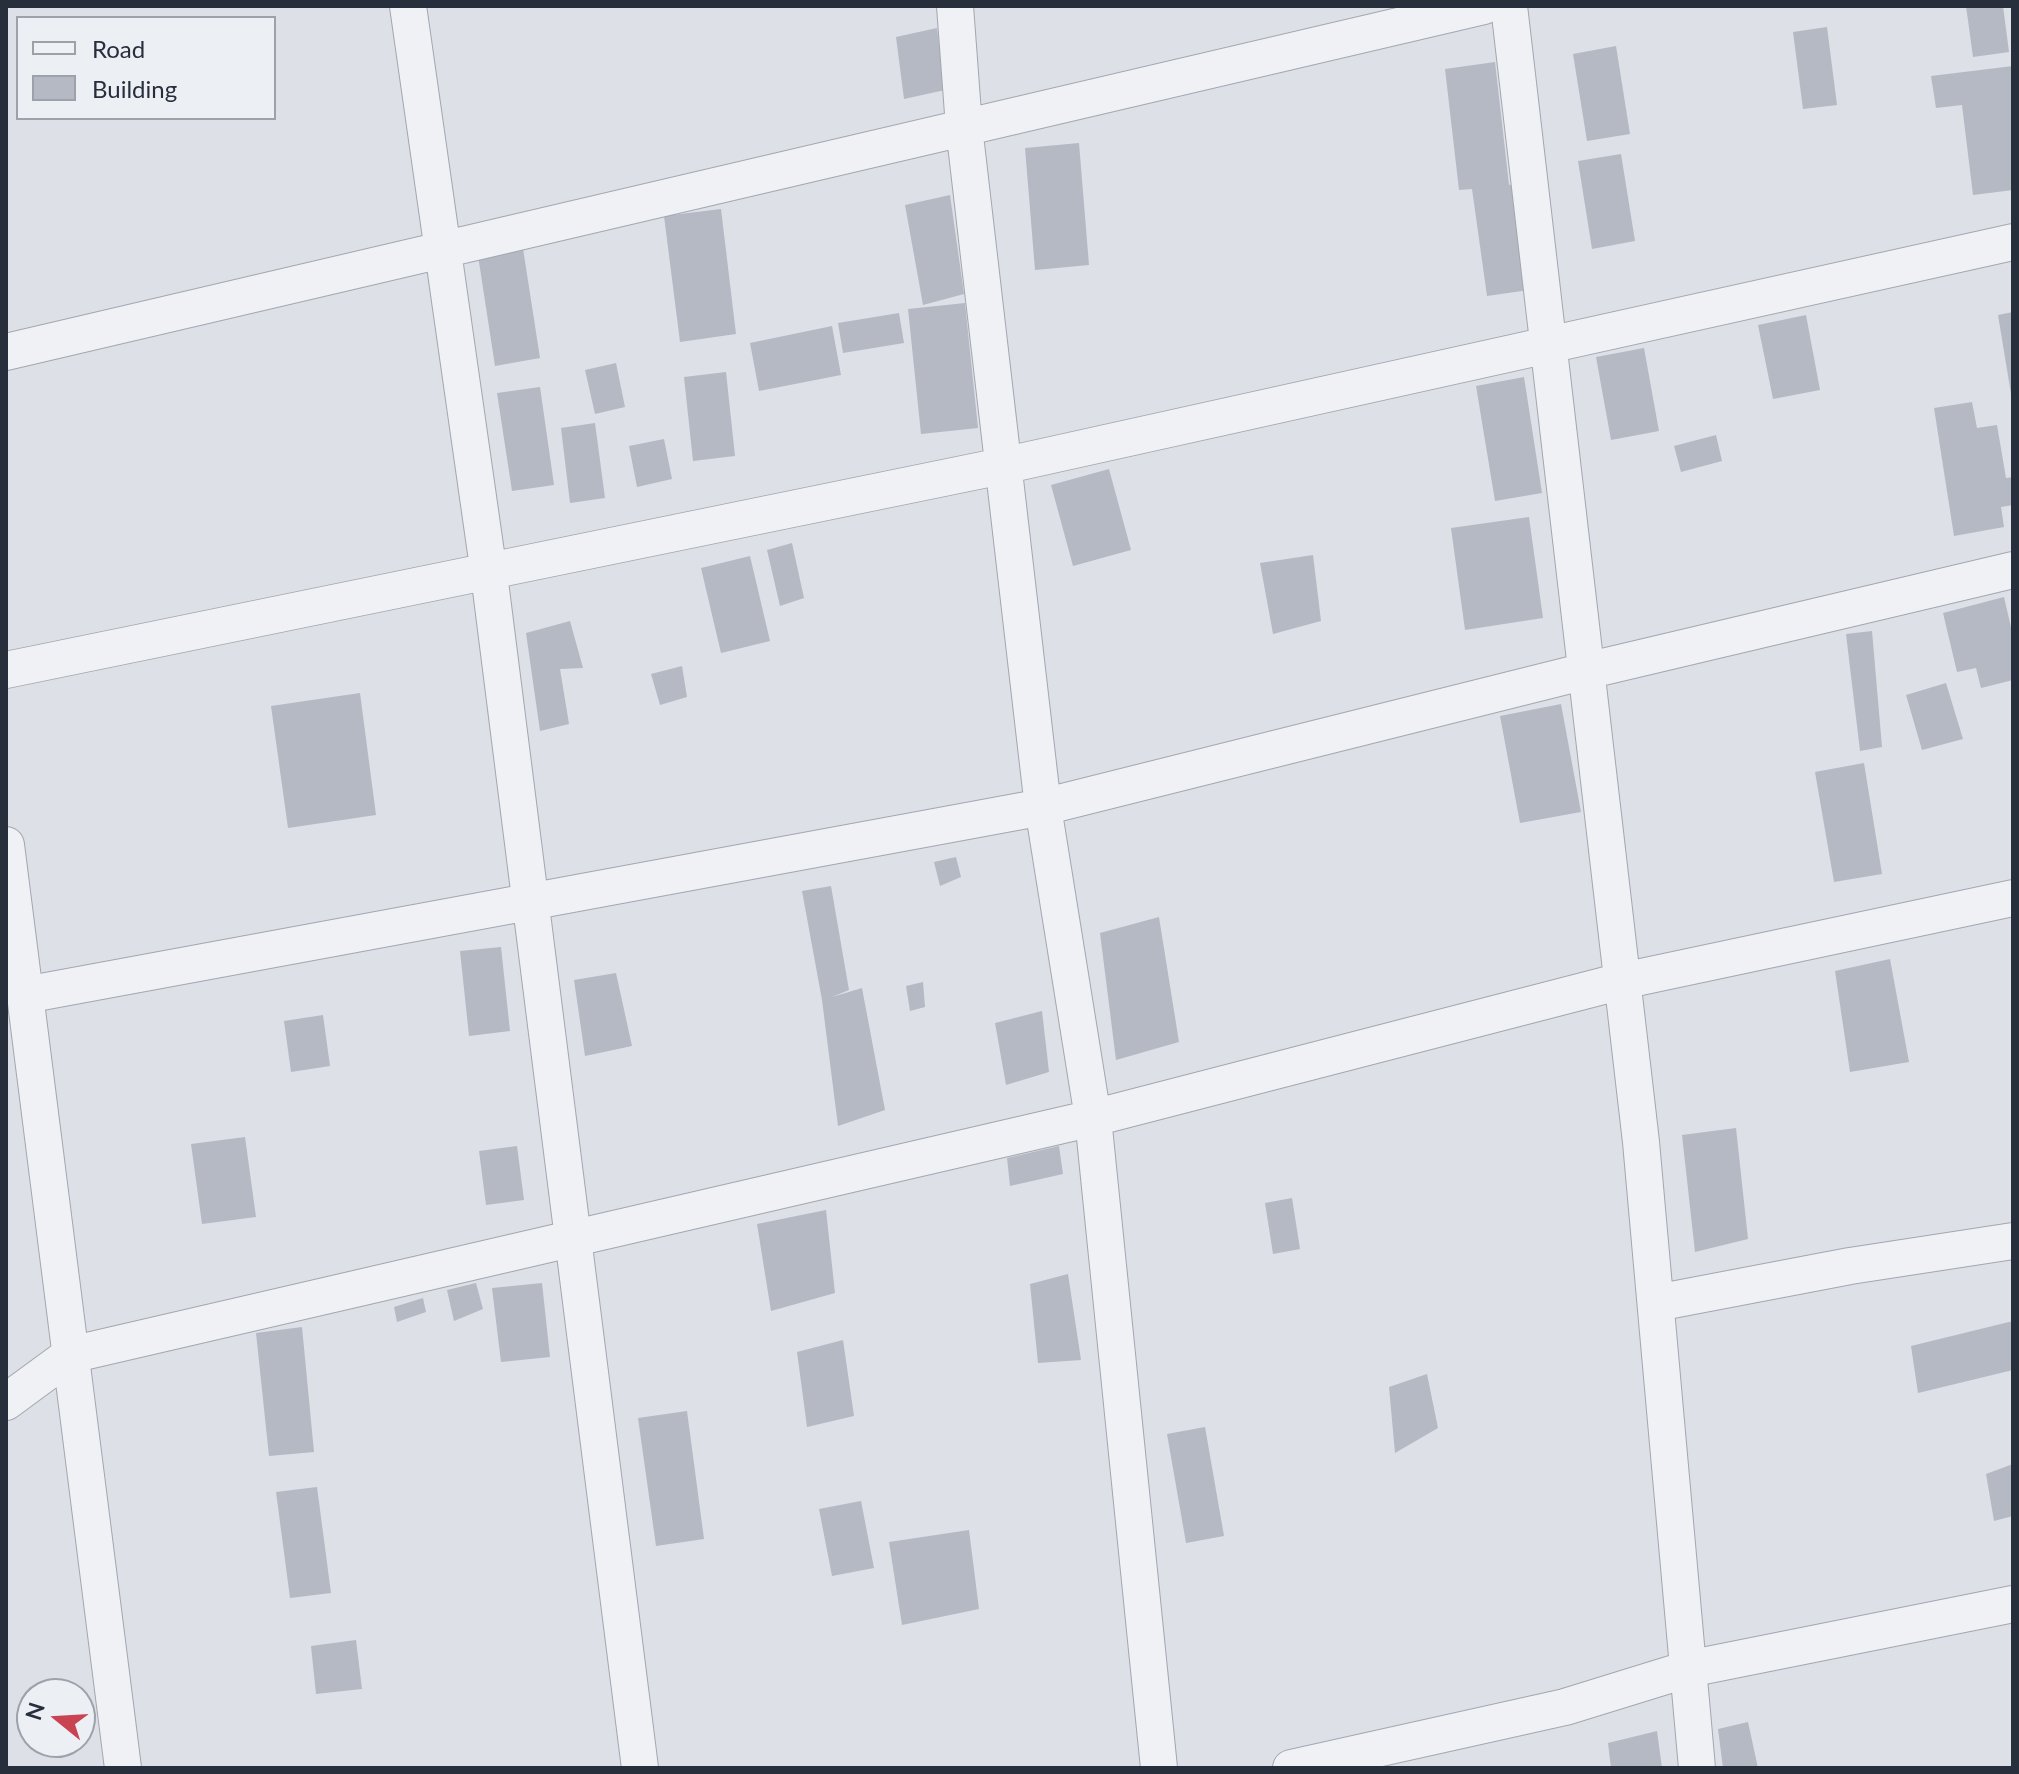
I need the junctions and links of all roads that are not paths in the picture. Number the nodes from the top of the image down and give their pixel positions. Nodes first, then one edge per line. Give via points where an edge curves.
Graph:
1 (408, 6) edge
2 (955, 6) edge
3 (1484, 6) edge
4 (1509, 6) edge
5 (964, 127) junction
6 (2013, 242) edge
7 (443, 249) junction
8 (1548, 345) junction
9 (6, 352) edge
10 (1002, 466) junction
11 (2013, 570) edge
12 (489, 574) junction
13 (6, 670) edge
14 (1586, 671) junction
15 (1043, 807) junction
16 (6, 845) edge
17 (2013, 898) edge
18 (530, 899) junction
19 (1622, 981) junction
20 (25, 995) junction
21 (1093, 1118) junction
22 (573, 1236) junction
23 (2013, 1241) edge
24 (1656, 1303) junction
25 (70, 1355) junction
26 (6, 1402) edge
27 (2013, 1604) edge
28 (1688, 1669) junction
29 (123, 1768) edge
30 (640, 1768) edge
31 (1159, 1768) edge
32 (1291, 1768) edge
33 (1697, 1768) edge

1 - 7 street
2 - 5 street
3 - 5 street
4 - 8 street
5 - 7 street
5 - 10 street
6 - 8 street
7 - 9 street
7 - 12 street
8 - 10 street
8 - 14 street
10 - 12 street
10 - 15 street
11 - 14 street
12 - 13 street
12 - 18 street
14 - 15 street
14 - 19 street
15 - 18 street
15 - 21 street
16 - 20 street
17 - 19 street
18 - 20 street
18 - 22 street
19 - 21 street
19 - 24 street
20 - 25 street
21 - 22 street
21 - 31 street
22 - 25 street
22 - 30 street
23 - 24 street
24 - 28 street
25 - 26 street
25 - 29 street
27 - 28 street
28 - 32 street via 1565,1707
28 - 33 street

